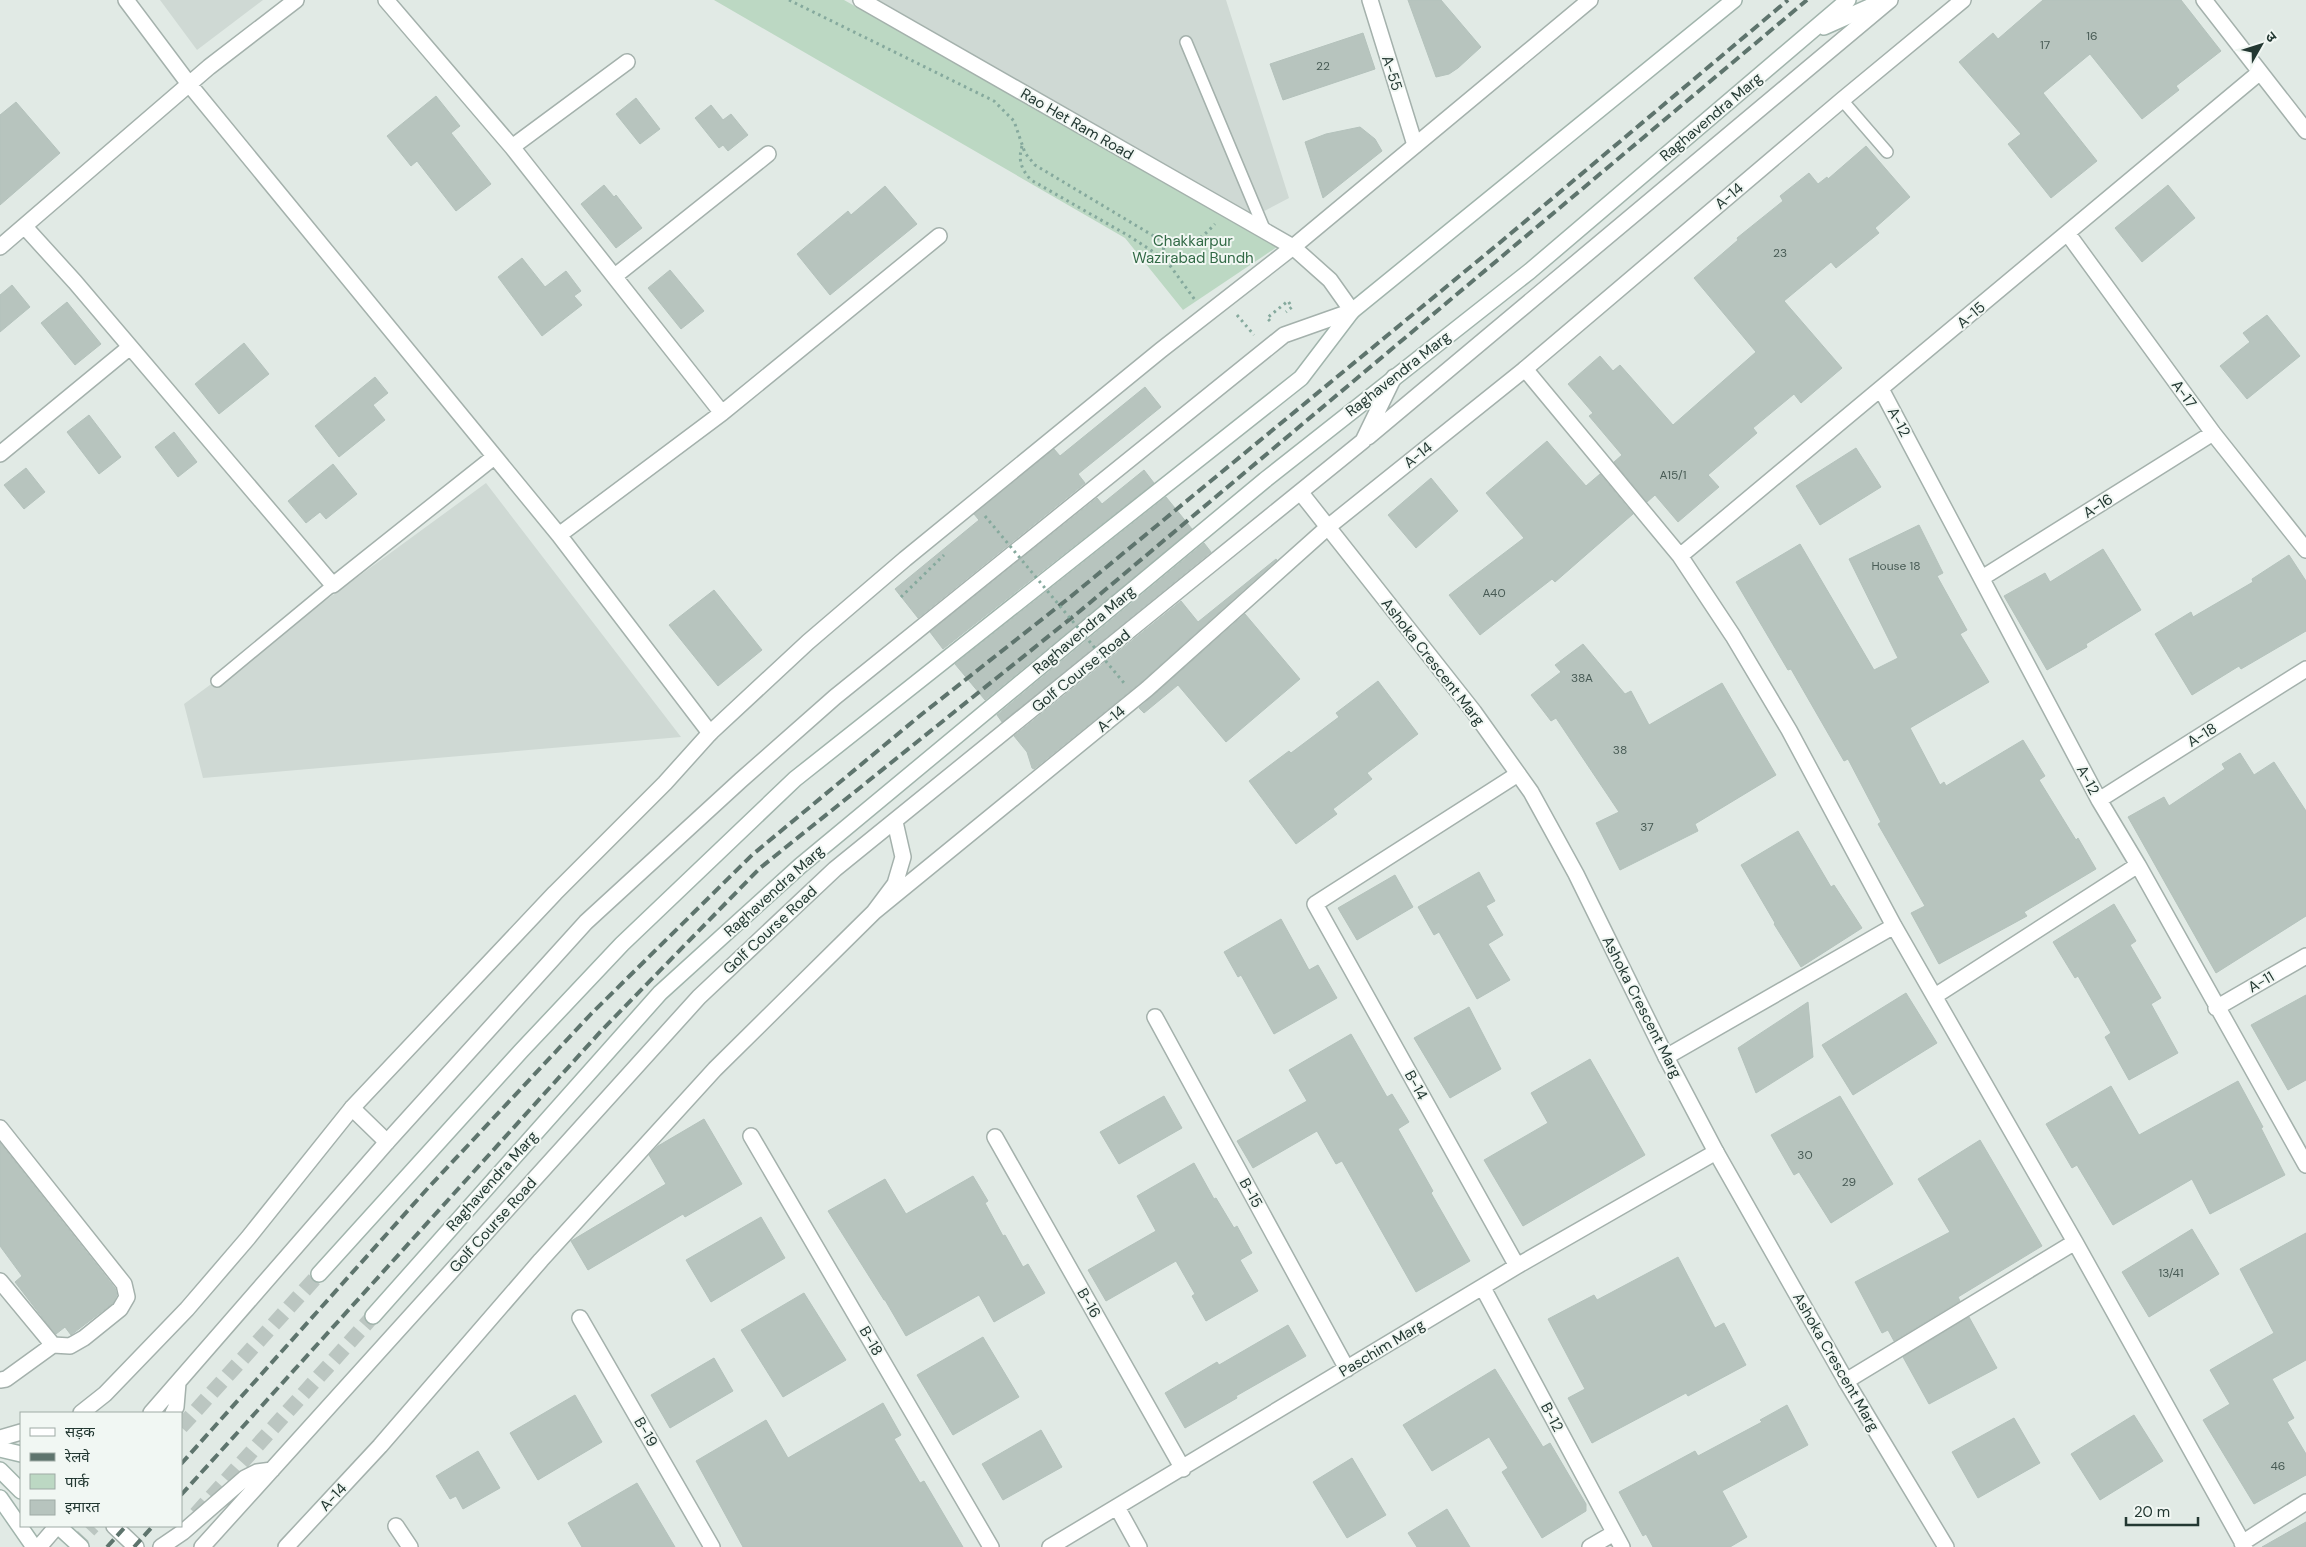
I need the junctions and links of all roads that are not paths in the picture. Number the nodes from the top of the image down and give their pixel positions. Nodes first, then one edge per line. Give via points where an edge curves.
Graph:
1 (126, 0) edge
2 (296, 0) edge
3 (386, 0) edge
4 (862, 0) edge
5 (1370, 0) edge
6 (1590, 0) edge
7 (1734, 0) edge
8 (1848, 0) edge
9 (1885, 0) edge
10 (1890, 0) edge
11 (1963, 0) edge
12 (2204, 0) edge
13 (1809, 34) junction
14 (1186, 42) dead end
15 (627, 62) dead end
16 (2260, 72) junction
17 (189, 84) junction
18 (1842, 100) junction
19 (2306, 131) edge
20 (1415, 145) junction
21 (512, 147) junction
22 (1887, 152) dead end
23 (768, 154) dead end
24 (25, 227) junction
25 (1265, 231) junction
26 (2068, 234) junction
27 (939, 236) dead end
28 (1293, 247) junction
29 (0, 248) edge
30 (615, 276) junction
31 (1352, 311) junction
32 (130, 347) junction
33 (1525, 369) junction
34 (1394, 377) junction
35 (1881, 389) junction
36 (722, 413) junction
37 (2213, 433) junction
38 (1363, 441) junction
39 (0, 454) edge
40 (494, 456) junction
41 (1301, 493) junction
42 (1328, 527) junction
43 (559, 535) junction
44 (2306, 550) edge
45 (1680, 556) junction
46 (1982, 578) junction
47 (333, 585) junction
48 (2306, 669) edge
49 (216, 682) dead end
50 (710, 733) junction
51 (1518, 774) junction
52 (2099, 800) junction
53 (895, 822) junction
54 (2138, 865) junction
55 (874, 912) junction
56 (1894, 926) junction
57 (2306, 956) edge
58 (1935, 996) junction
59 (2216, 1008) junction
60 (1154, 1017) dead end
61 (1666, 1057) junction
62 (352, 1108) junction
63 (0, 1128) edge
64 (751, 1136) dead end
65 (995, 1137) dead end
66 (387, 1142) junction
67 (1716, 1152) junction
68 (2306, 1165) edge
69 (2075, 1242) junction
70 (1518, 1266) junction
71 (319, 1274) tunnel mouth
72 (0, 1281) edge
73 (1483, 1288) junction
74 (372, 1316) tunnel mouth
75 (580, 1318) dead end
76 (53, 1345) junction
77 (1347, 1369) junction
78 (0, 1380) edge
79 (1846, 1381) junction
80 (178, 1383) junction
81 (83, 1412) edge
82 (153, 1412) edge
83 (174, 1412) edge
84 (20, 1432) edge
85 (0, 1438) edge
86 (0, 1449) edge
87 (20, 1454) edge
88 (1183, 1468) junction
89 (0, 1470) edge
90 (272, 1470) junction
91 (20, 1489) edge
92 (0, 1498) edge
93 (2306, 1502) edge
94 (1116, 1507) junction
95 (396, 1526) dead end
96 (20, 1527) edge
97 (20, 1527) edge
98 (57, 1527) edge
99 (59, 1527) edge
100 (115, 1527) edge
101 (1614, 1533) junction
102 (2244, 1545) edge
103 (34, 1547) edge
104 (39, 1547) edge
105 (81, 1547) edge
106 (136, 1547) edge
107 (161, 1547) edge
108 (202, 1547) edge
109 (286, 1547) edge
110 (410, 1547) edge
111 (712, 1547) edge
112 (991, 1547) edge
113 (1050, 1547) edge
114 (1139, 1547) edge
115 (1590, 1547) edge
116 (1622, 1547) edge
117 (1946, 1547) edge

1 - 17 street
2 - 17 street
3 - 21 street
4 - 25 street, Rao Het Ram Road
5 - 20 street, A-55
6 - 20 street
7 - 31 street
8 - 13 street, Raghavendra Marg
9 - 13 street
10 - 38 street
11 - 18 street, A-14
12 - 16 street
13 - 34 street, Raghavendra Marg via 1530,271
14 - 25 lane
15 - 21 street
16 - 19 street
16 - 26 street, A-15
17 - 24 street
17 - 40 street
18 - 22 lane
18 - 33 street, A-14
20 - 28 street
21 - 30 street
23 - 30 street
24 - 29 street
24 - 32 street
25 - 28 street, Rao Het Ram Road
26 - 35 street, A-15
26 - 37 street, A-17
27 - 36 street
28 - 31 street, Rao Het Ram Road via 1330,280
28 - 50 street via 905,558
30 - 36 street
31 - 66 street via 1284,335 835,697 586,922
31 - 71 street via 1301,378 795,779 622,944
32 - 39 street
32 - 47 street
33 - 42 street, A-14
33 - 45 street
34 - 38 street, Golf Course Road
34 - 74 street, Raghavendra Marg via 800,866 660,993
35 - 45 street, A-15
35 - 46 street, A-12
36 - 43 street
37 - 44 street, A-17
37 - 46 street, A-16
38 - 41 street, Golf Course Road
40 - 43 street
40 - 47 street
41 - 42 street, Ashoka Crescent Marg
41 - 53 street, Golf Course Road
42 - 51 street, Ashoka Crescent Marg via 1474,712
42 - 55 street, A-14 via 1147,689
43 - 50 street
45 - 56 street via 1734,636 1789,730
46 - 52 street, A-12
47 - 49 lane
48 - 52 street, A-18
50 - 62 street
51 - 61 street, Ashoka Crescent Marg via 1532,792 1576,874
51 - 70 street, B-14 via 1315,904
52 - 54 street, A-12
53 - 55 street via 903,857 896,884
53 - 90 street, Golf Course Road via 835,869 699,997
54 - 58 street
54 - 59 street, A-12
55 - 109 street, A-14 via 715,1069
56 - 58 street
56 - 61 street
57 - 59 street, A-11
58 - 69 street
59 - 68 street, A-12
60 - 77 street, B-15
61 - 67 street, Ashoka Crescent Marg
62 - 66 street
62 - 81 street via 248,1238 187,1308 105,1394
63 - 76 street via 124,1284 127,1297 120,1309 70,1346
64 - 112 street, B-18
65 - 88 street, B-16
66 - 80 street
67 - 70 street, Paschim Marg
67 - 79 street, Ashoka Crescent Marg
69 - 79 street
69 - 102 street
70 - 73 street, Paschim Marg
72 - 76 street
73 - 77 street, Paschim Marg
73 - 101 street, B-12
75 - 111 street, B-19
76 - 78 street
77 - 88 street, Paschim Marg
79 - 117 street, Ashoka Crescent Marg
80 - 82 street
80 - 83 street
84 - 85 street
86 - 87 street
88 - 94 street, Paschim Marg
89 - 91 street
90 - 107 street via 256,1472 246,1478
90 - 108 street, Golf Course Road
92 - 97 street
93 - 102 street
94 - 113 street, Paschim Marg
94 - 114 street
95 - 110 street
96 - 103 street
98 - 104 street
99 - 105 street
100 - 106 street
101 - 115 street
101 - 116 street, B-12

